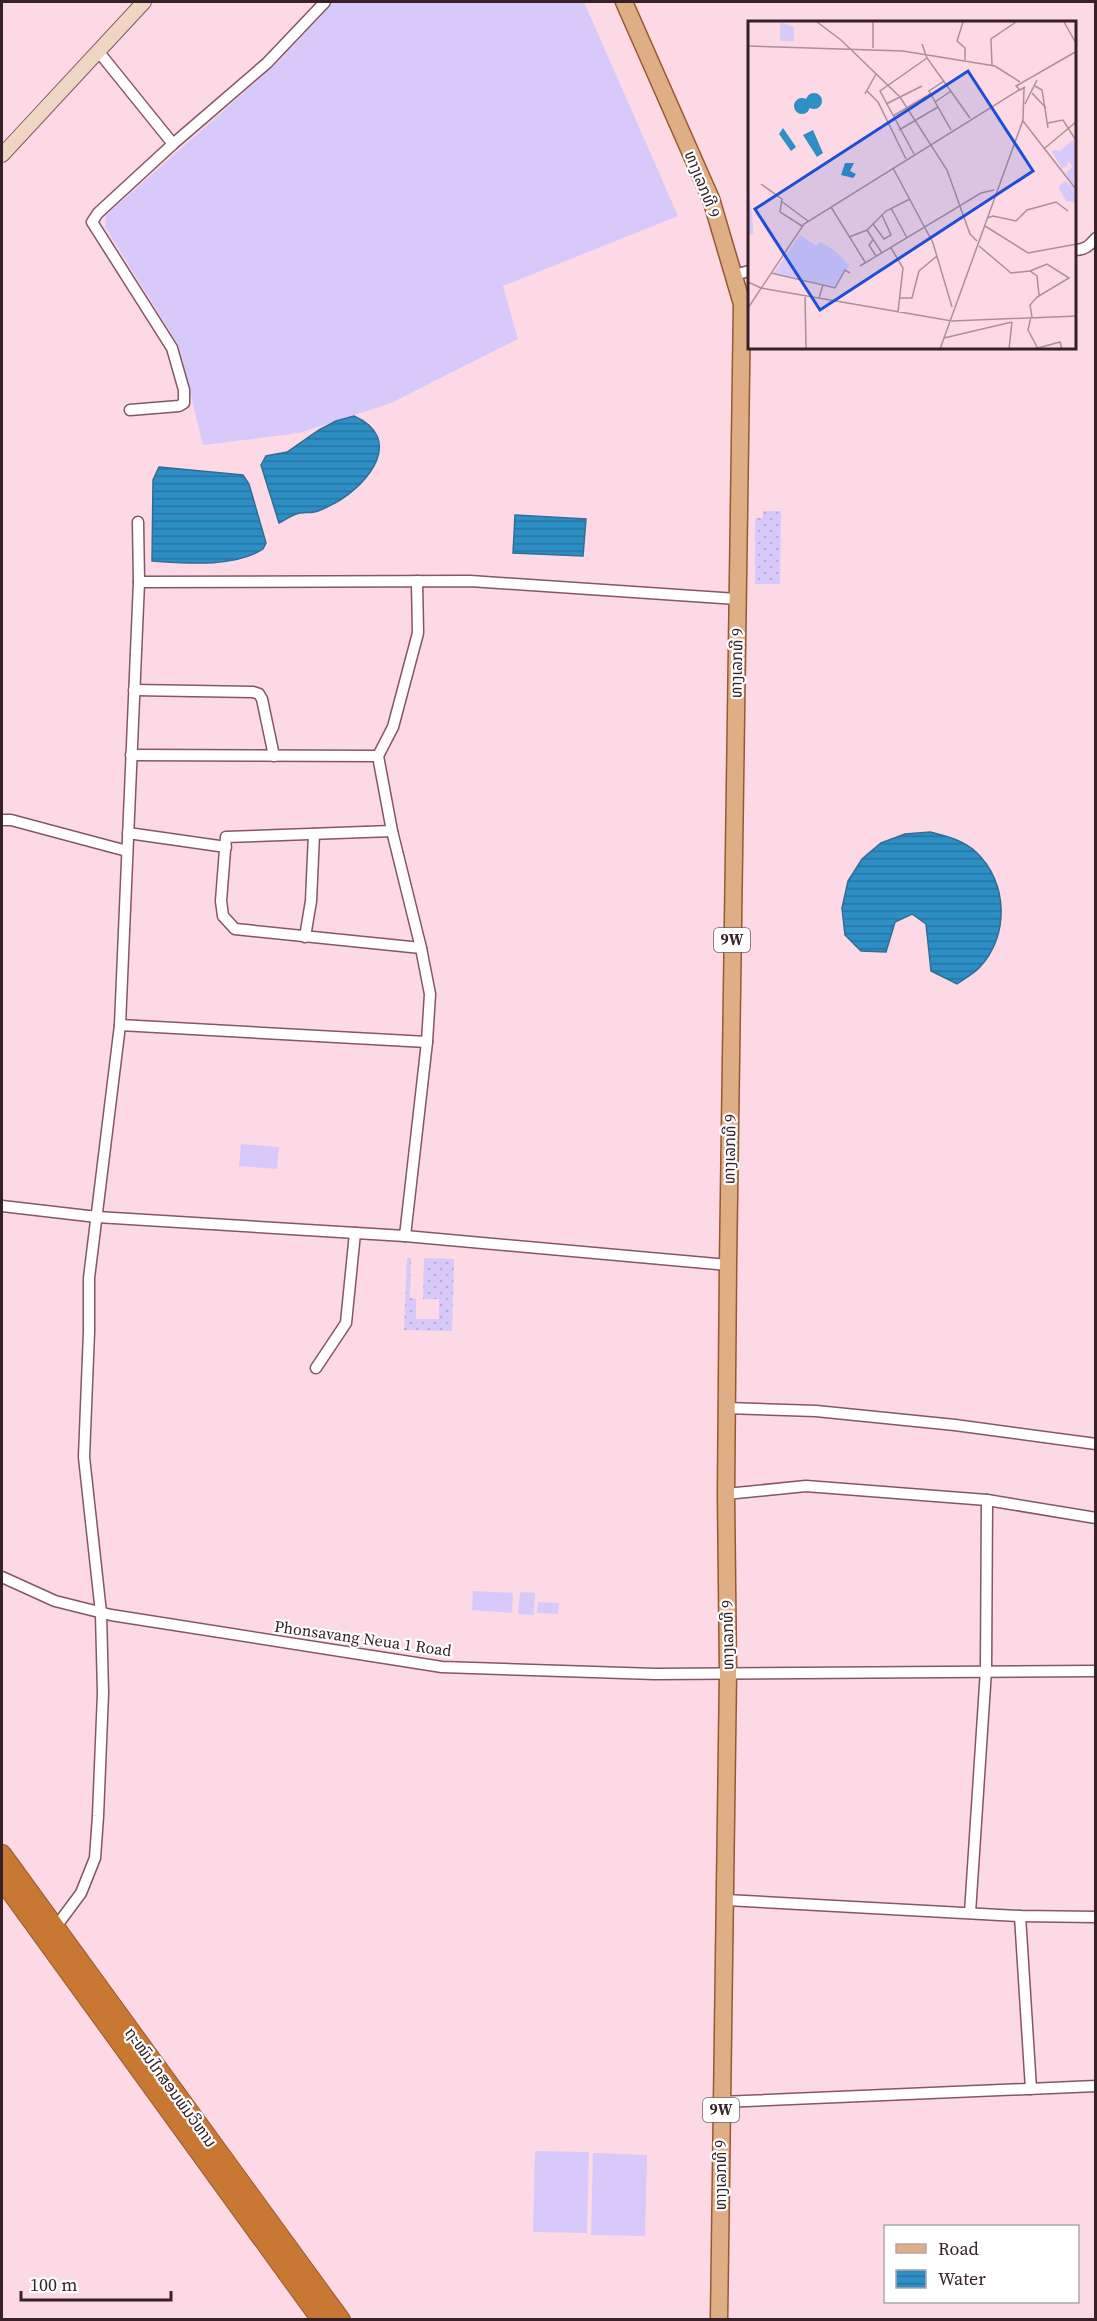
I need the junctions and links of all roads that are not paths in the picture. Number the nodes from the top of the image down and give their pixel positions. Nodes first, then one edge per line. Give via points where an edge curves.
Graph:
1 (144, 2) edge
2 (325, 2) edge
3 (624, 2) edge
4 (98, 51) junction
5 (173, 144) junction
6 (2, 156) edge
7 (1095, 238) edge
8 (1076, 250) edge
9 (742, 273) edge
10 (745, 349) edge
11 (130, 410) dead end
12 (138, 522) dead end
13 (417, 581) junction
14 (139, 582) junction
15 (737, 599) junction
16 (134, 690) junction
17 (131, 755) junction
18 (274, 756) junction
19 (378, 756) junction
20 (2, 820) edge
21 (392, 831) junction
22 (128, 832) junction
23 (314, 834) junction
24 (226, 847) junction
25 (127, 851) junction
26 (305, 937) junction
27 (421, 948) junction
28 (120, 1025) junction
29 (427, 1042) junction
30 (2, 1206) edge
31 (97, 1217) junction
32 (355, 1233) junction
33 (405, 1236) junction
34 (728, 1265) junction
35 (316, 1368) dead end
36 (726, 1408) junction
37 (1095, 1444) edge
38 (726, 1494) junction
39 (987, 1500) junction
40 (1095, 1518) edge
41 (2, 1578) edge
42 (101, 1613) junction
43 (986, 1670) junction
44 (1095, 1671) edge
45 (728, 1672) junction
46 (2, 1854) edge
47 (2, 1880) edge
48 (726, 1900) junction
49 (970, 1913) junction
50 (1020, 1916) junction
51 (1095, 1917) edge
52 (55, 1928) junction
53 (1095, 2086) edge
54 (1031, 2089) junction
55 (721, 2102) junction
56 (321, 2319) edge
57 (341, 2319) edge
58 (719, 2319) edge

1 - 4 street
2 - 5 street via 267,63
3 - 9 main road, ທາງເລກທີ 9 / 9W
4 - 5 street
4 - 6 street
5 - 11 street via 92,222 172,348 184,390 184,404 179,406
7 - 8 street via 1088,248
9 - 10 main road, ທາງເລກທີ 9 / 9W
10 - 15 main road, ທາງເລກທີ 9 / 9W
12 - 14 street
13 - 14 street
13 - 15 street
13 - 19 street via 418,633 393,727
14 - 16 street
15 - 34 main road, ທາງເລກທີ 9 / 9W
16 - 17 street
16 - 18 street via 259,694
17 - 18 street
17 - 22 street
18 - 19 street
19 - 21 street
20 - 25 street
21 - 23 street
21 - 27 street
22 - 24 street
22 - 25 street
23 - 24 street via 226,837
23 - 26 street
24 - 26 street via 223,916 235,929
25 - 28 street
26 - 27 street
27 - 29 street via 430,994
28 - 29 street
28 - 31 street
29 - 33 street
30 - 31 street
31 - 32 street
31 - 42 street via 89,1278 84,1456
32 - 33 street
32 - 35 street via 346,1323
33 - 34 street
34 - 36 main road, ທາງເລກທີ 9 / 9W
36 - 37 street via 816,1411
36 - 38 main road, ທາງເລກທີ 9 / 9W
38 - 39 street via 806,1486
38 - 45 main road, ທາງເລກທີ 9 / 9W
39 - 40 street
39 - 43 street
41 - 42 street, Phonsavang Neua 1 Road via 55,1601
42 - 45 street, Phonsavang Neua 1 Road via 442,1666 655,1674
42 - 52 street via 103,1693 95,1858 81,1893
43 - 44 street, Phonsavang Neua 1 Road
43 - 45 street, Phonsavang Neua 1 Road
43 - 49 street
45 - 48 main road, ທາງເລກທີ 9 / 9W
46 - 52 highway, ຖະໜົນໄກສອນພົມວິຫານ
47 - 56 highway, ຖະໜົນໄກສອນພົມວິຫານ
48 - 49 street
48 - 55 main road, ທາງເລກທີ 9 / 9W
49 - 50 street
50 - 51 street
50 - 54 street
52 - 57 highway, ຖະໜົນໄກສອນພົມວິຫານ
53 - 54 street
54 - 55 street
55 - 58 main road, ທາງເລກທີ 9 / 9W

